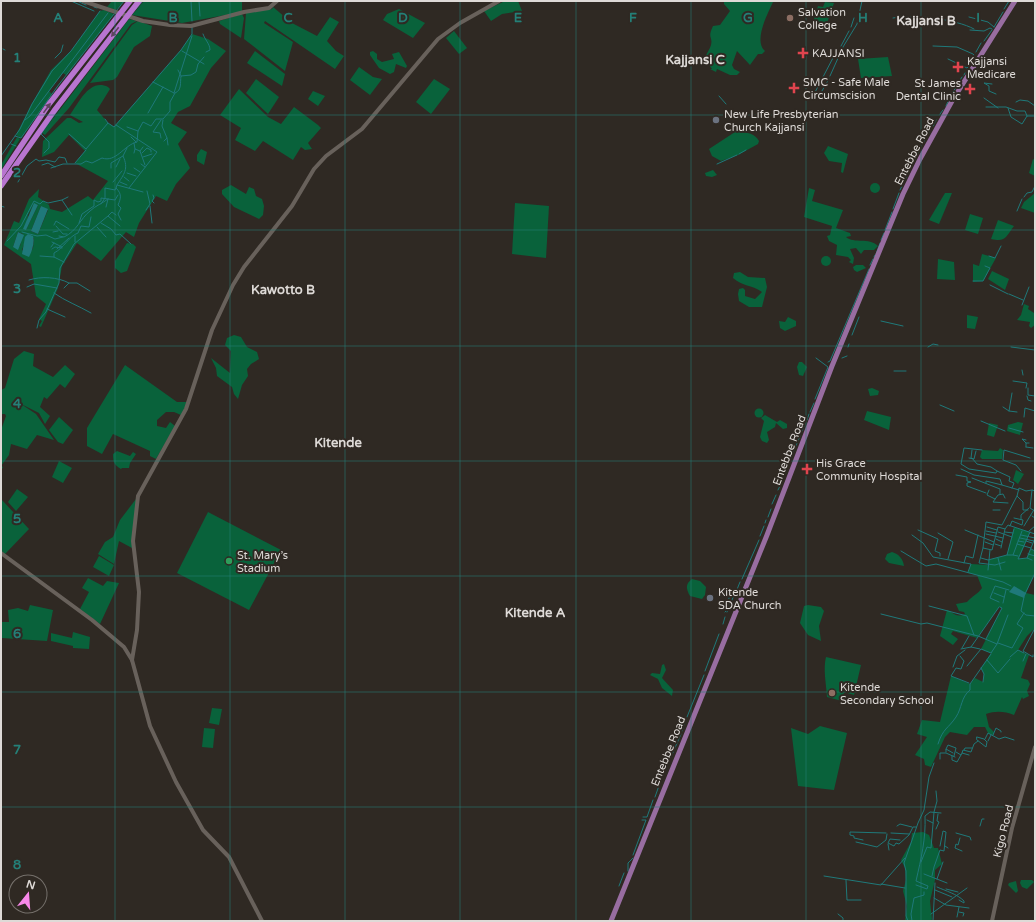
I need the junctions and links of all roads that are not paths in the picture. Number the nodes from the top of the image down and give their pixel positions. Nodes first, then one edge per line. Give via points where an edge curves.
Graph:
1 (83, 1) edge
2 (130, 1) edge
3 (139, 1) edge
4 (277, 1) edge
5 (499, 1) edge
6 (1015, 1) edge
7 (1, 176) edge
8 (1, 186) edge
9 (1, 553) edge
10 (132, 660) junction
11 (1035, 747) edge
12 (262, 921) edge
13 (611, 921) edge
14 (992, 921) edge

1 - 4 street via 143,21 191,26 269,8
7 -> 2 highway via 49,104
3 -> 8 highway via 54,111
5 - 10 street via 438,39 362,129 326,156 314,169 292,206 232,285 212,330 186,409 138,496 133,541 140,592
6 - 13 main road, Entebbe Road via 949,106 903,194
9 - 10 street via 104,629 124,647
10 - 12 street via 150,726 176,782 203,830 229,857
11 - 14 street, Kigo Road via 1012,828

